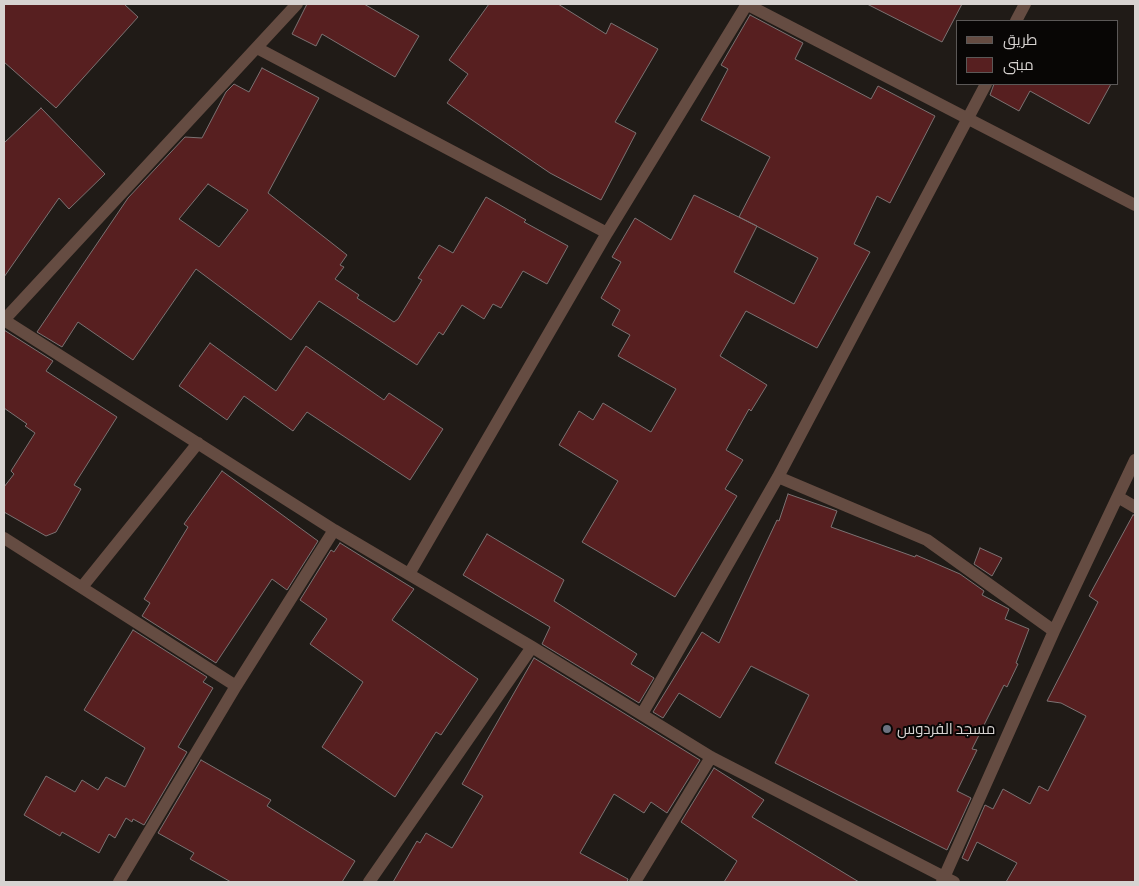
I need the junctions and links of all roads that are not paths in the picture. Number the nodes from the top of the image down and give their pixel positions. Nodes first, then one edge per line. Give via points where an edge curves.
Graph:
1 (297, 4) edge
2 (747, 4) edge
3 (1024, 4) edge
4 (1016, 20) edge
5 (257, 48) junction
6 (986, 85) edge
7 (969, 118) junction
8 (1135, 205) edge
9 (607, 233) junction
10 (198, 443) junction
11 (1135, 460) edge
12 (778, 477) junction
13 (1118, 498) junction
14 (1135, 508) edge
15 (334, 530) junction
16 (4, 538) edge
17 (409, 574) junction
18 (82, 587) junction
19 (1054, 631) junction
20 (532, 647) junction
21 (236, 686) junction
22 (642, 714) junction
23 (711, 757) junction
24 (947, 881) edge
25 (119, 882) edge
26 (369, 882) edge
27 (635, 882) edge

1 - 5 street
2 - 7 street
2 - 9 street
3 - 4 street
5 - 9 street
5 - 10 street via 4,320
6 - 7 street
7 - 8 street
7 - 12 street
9 - 17 street
10 - 15 street
10 - 18 street
11 - 13 street
12 - 19 street via 928,540
12 - 22 street
13 - 14 street
13 - 19 street
15 - 17 street
15 - 21 street
16 - 18 street
17 - 20 street
18 - 21 street
19 - 24 street
20 - 22 street
20 - 26 street
21 - 25 street
22 - 23 street
23 - 24 street
23 - 27 street

